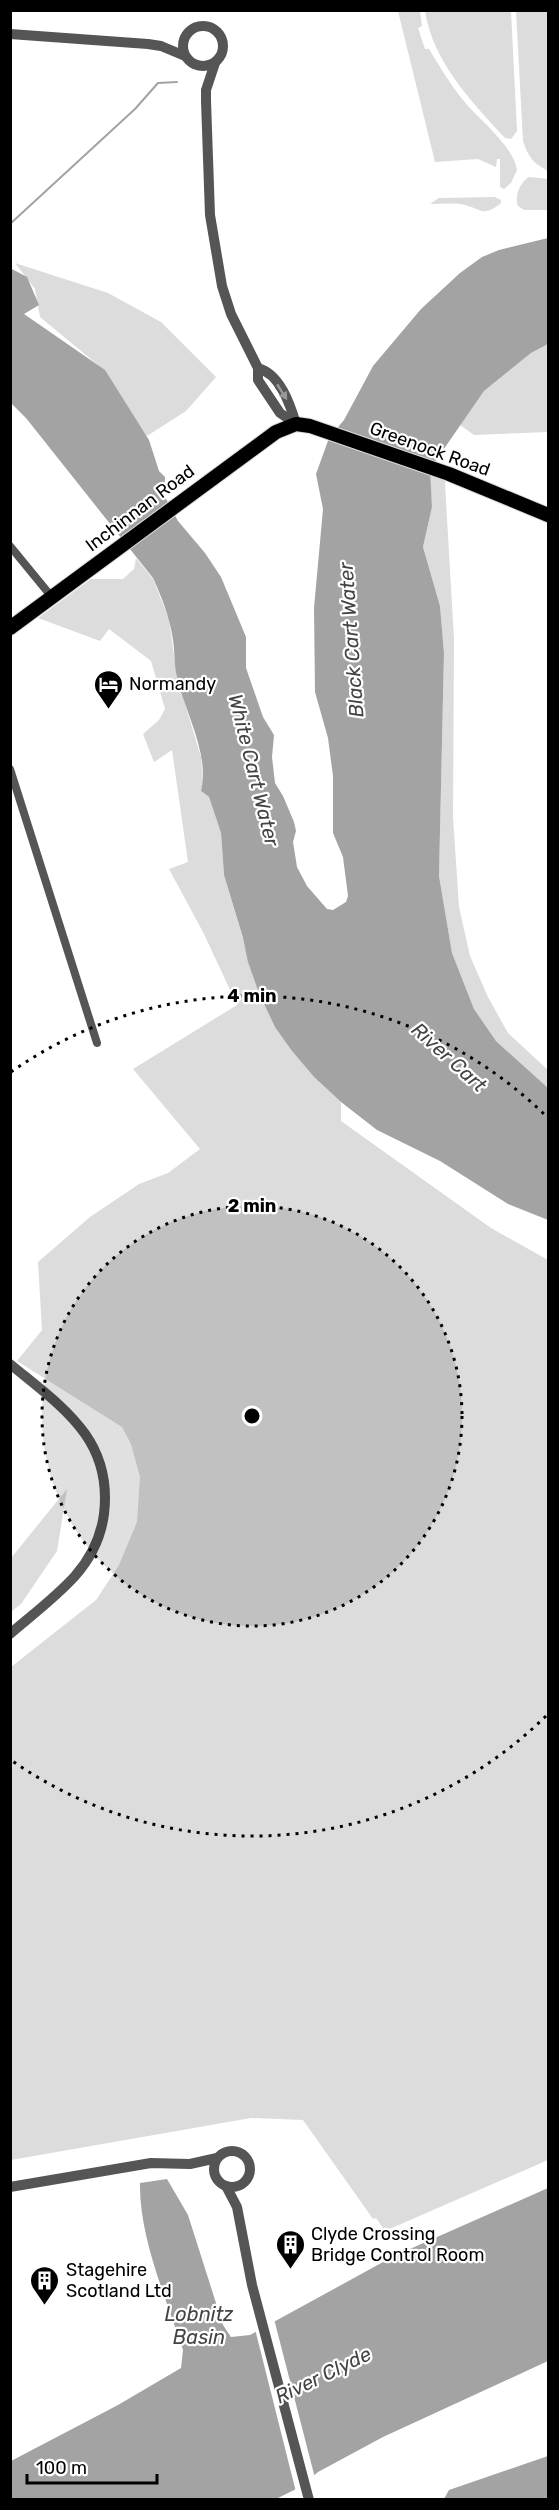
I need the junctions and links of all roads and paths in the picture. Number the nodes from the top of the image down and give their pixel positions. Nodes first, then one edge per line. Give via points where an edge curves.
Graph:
1 (10, 34) edge
2 (184, 39) junction
3 (161, 46) junction
4 (185, 56) junction
5 (214, 63) junction
6 (197, 66) junction
7 (206, 90) junction
8 (296, 424) junction
9 (549, 515) edge
10 (10, 546) edge
11 (51, 596) junction
12 (10, 628) edge
13 (10, 769) edge
14 (97, 1043) dead end
15 (10, 1364) edge
16 (10, 1634) edge
17 (217, 2158) junction
18 (190, 2164) junction
19 (215, 2176) junction
20 (240, 2185) junction
21 (226, 2186) junction
22 (10, 2187) edge
23 (237, 2207) junction
24 (309, 2499) edge

1 - 3 street
2 - 3 street
2 - 4 street
2 - 5 street via 197,27 214,29 223,44
3 - 4 street
4 - 6 street
5 - 6 street
5 - 7 street
6 - 7 street
7 - 8 street via 210,215 231,314 258,368 269,371 291,405
8 - 9 main road, Greenock Road via 449,474
8 - 11 main road, Inchinnan Road via 276,432
10 - 11 street
11 - 12 main road, Inchinnan Road
13 - 14 street
15 - 16 street via 61,1404 84,1431 99,1457 106,1496 102,1525 92,1553 76,1575
17 - 18 street
17 - 19 street via 213,2166
17 - 20 street via 233,2150 244,2155 250,2171
18 - 19 street
18 - 22 street via 151,2163
19 - 21 street
20 - 21 street
20 - 23 street
21 - 23 street
23 - 24 street via 254,2290

